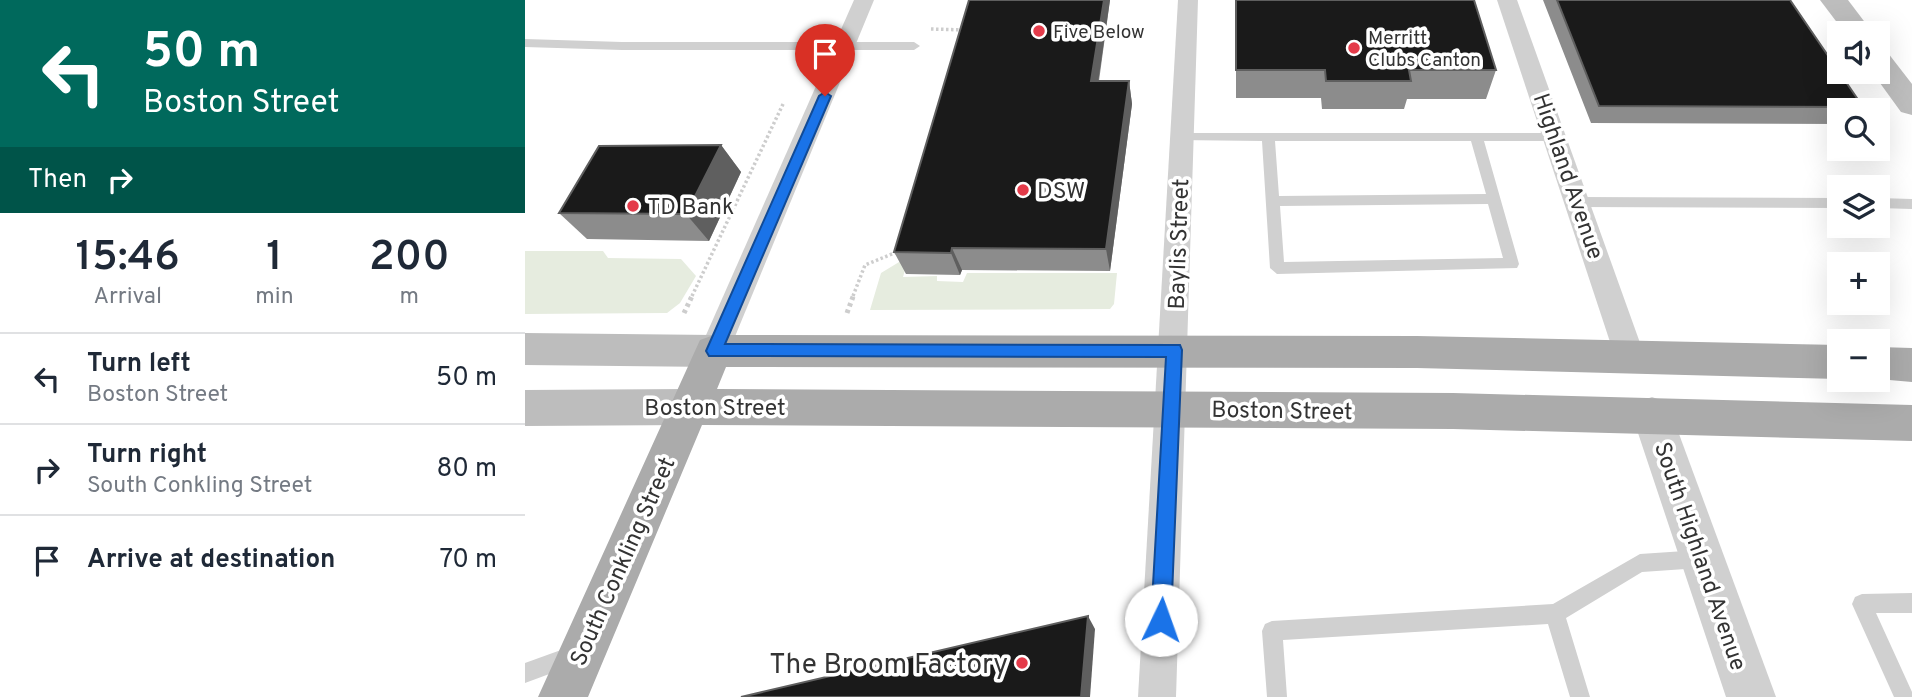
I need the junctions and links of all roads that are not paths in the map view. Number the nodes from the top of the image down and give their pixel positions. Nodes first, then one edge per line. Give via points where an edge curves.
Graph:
1 (864, 0) edge
2 (1188, 0) edge
3 (1507, 0) edge
4 (1834, 0) edge
5 (1850, 21) edge
6 (525, 43) edge
7 (913, 46) dead end
8 (846, 47) junction
9 (1890, 75) edge
10 (1912, 105) edge
11 (1182, 137) junction
12 (1556, 137) junction
13 (1477, 138) junction
14 (1268, 139) junction
15 (1494, 199) junction
16 (1272, 201) junction
17 (1578, 202) junction
18 (1827, 203) edge
19 (1890, 204) edge
20 (1912, 204) edge
21 (525, 349) edge
22 (1174, 350) junction
23 (714, 351) junction
24 (1629, 354) junction
25 (1827, 362) edge
26 (1890, 364) edge
27 (1912, 365) edge
28 (689, 407) junction
29 (525, 408) edge
30 (1170, 409) junction
31 (1652, 415) junction
32 (1912, 423) edge
33 (1703, 559) junction
34 (1912, 603) edge
35 (1555, 614) junction
36 (582, 653) junction
37 (525, 673) edge
38 (563, 697) edge
39 (1157, 697) edge
40 (1277, 697) edge
41 (1580, 697) edge
42 (1751, 697) edge
43 (1904, 697) edge

1 - 8 street, South Conkling Street
2 - 11 street, Baylis Street
3 - 12 street, Highland Avenue
4 - 5 main road
6 - 8 lane
7 - 8 lane
8 - 23 street, South Conkling Street
9 - 10 main road
11 - 14 lane
11 - 22 street, Baylis Street
12 - 13 lane
12 - 17 street, Highland Avenue
13 - 14 lane
13 - 15 lane
14 - 16 lane
15 - 16 lane
15 - 16 lane via 1512,264 1277,268
17 - 18 lane
17 - 24 street, Highland Avenue
19 - 20 lane
21 - 23 main road
22 - 23 main road
22 - 24 main road
22 - 30 street, Baylis Street
23 - 28 main road, South Conkling Street
24 - 25 main road
26 - 27 main road
28 - 29 main road, Boston Street
28 - 30 main road, Boston Street
28 - 36 main road, South Conkling Street
30 - 31 main road, Boston Street
30 - 39 street, Baylis Street
31 - 32 main road, Boston Street
31 - 33 street, South Highland Avenue
33 - 35 lane via 1640,563
33 - 42 street, South Highland Avenue
34 - 43 lane via 1862,604
35 - 40 lane via 1272,631
35 - 41 lane
36 - 37 lane
36 - 38 main road, South Conkling Street

